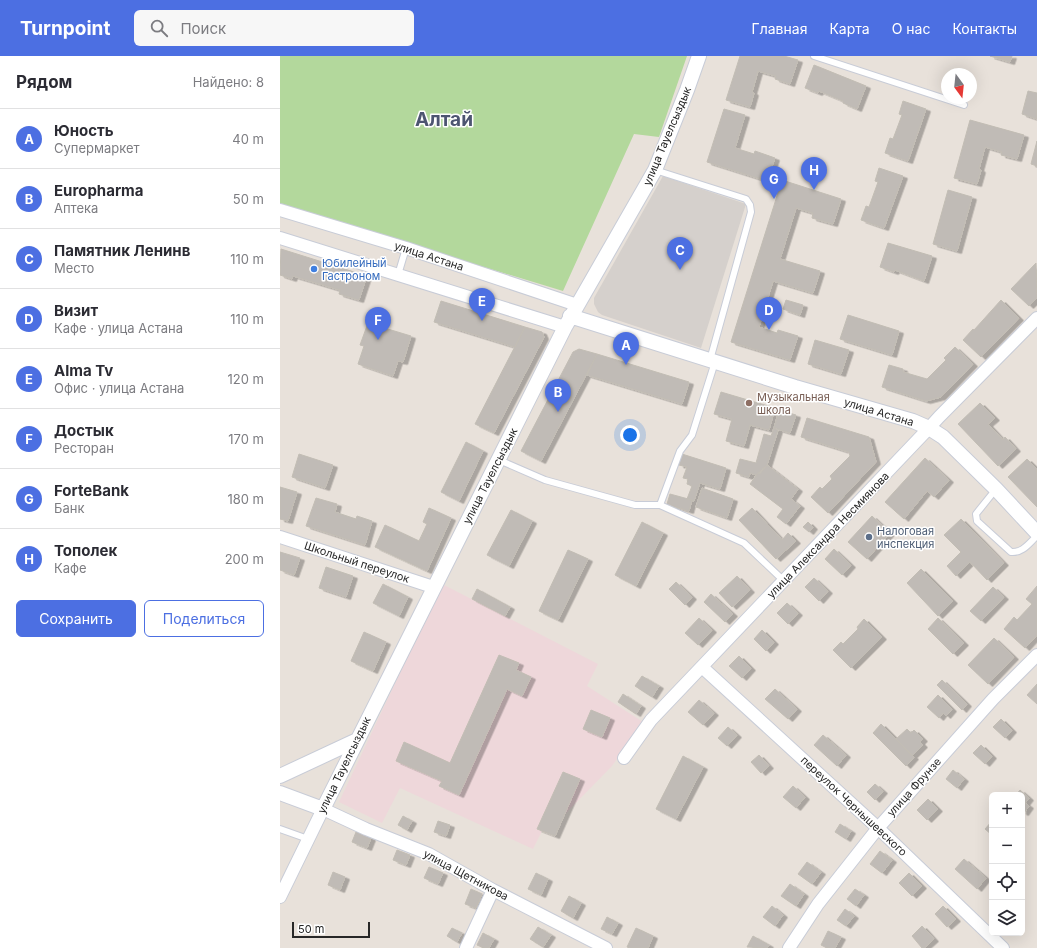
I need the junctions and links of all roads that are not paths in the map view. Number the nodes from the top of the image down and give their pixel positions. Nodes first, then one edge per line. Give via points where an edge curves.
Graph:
1 (700, 56) edge
2 (814, 56) edge
3 (964, 105) dead end
4 (655, 170) junction
5 (280, 210) edge
6 (280, 238) edge
7 (406, 248) junction
8 (398, 275) junction
9 (571, 316) junction
10 (1037, 318) edge
11 (712, 361) junction
12 (929, 428) junction
13 (498, 460) junction
14 (996, 489) junction
15 (660, 505) junction
16 (1037, 534) edge
17 (280, 537) edge
18 (784, 581) junction
19 (434, 587) junction
20 (1037, 655) edge
21 (702, 667) junction
22 (356, 740) junction
23 (624, 758) dead end
24 (280, 776) edge
25 (280, 793) edge
26 (323, 809) junction
27 (878, 828) junction
28 (280, 829) edge
29 (308, 838) junction
30 (493, 890) junction
31 (280, 896) edge
32 (466, 948) edge
33 (606, 948) edge
34 (789, 948) edge
35 (1003, 948) edge

1 - 4 street, улица Тауелсыздык
2 - 3 lane
4 - 9 street, улица Тауелсыздык
4 - 11 lane via 746,199 750,205 751,212
5 - 7 street, улица Астана
6 - 8 street, улица Астана
7 - 8 lane
7 - 9 street, улица Астана
8 - 9 street, улица Астана
9 - 11 street, улица Астана
9 - 13 street, улица Тауелсыздык
10 - 12 street, улица Александра Несмиянова
11 - 12 street, улица Астана
11 - 15 lane via 692,435 680,451
12 - 14 street, улица Астана via 943,437
12 - 18 street, улица Александра Несмиянова
13 - 15 lane via 545,480 635,505
13 - 19 street, улица Тауелсыздык
14 - 16 street, улица Астана
14 - 16 lane via 976,514 977,521 1011,552 1022,550
15 - 18 lane via 744,544
17 - 19 street, Школьный переулок
18 - 21 street, улица Александра Несмиянова
19 - 22 street, улица Тауелсыздык
20 - 27 street, улица Фрунзе via 993,699
21 - 23 street, улица Александра Несмиянова via 651,720
21 - 27 street, переулок Чернышевского
22 - 24 street
22 - 26 street, улица Тауелсыздык
25 - 26 street
26 - 29 street, улица Тауелсыздык
26 - 30 street, улица Щетникова via 429,854
27 - 34 street, улица Фрунзе via 818,904
27 - 35 street, переулок Чернышевского
28 - 29 lane
29 - 31 street, улица Тауелсыздык
30 - 32 street
30 - 33 street, улица Щетникова

